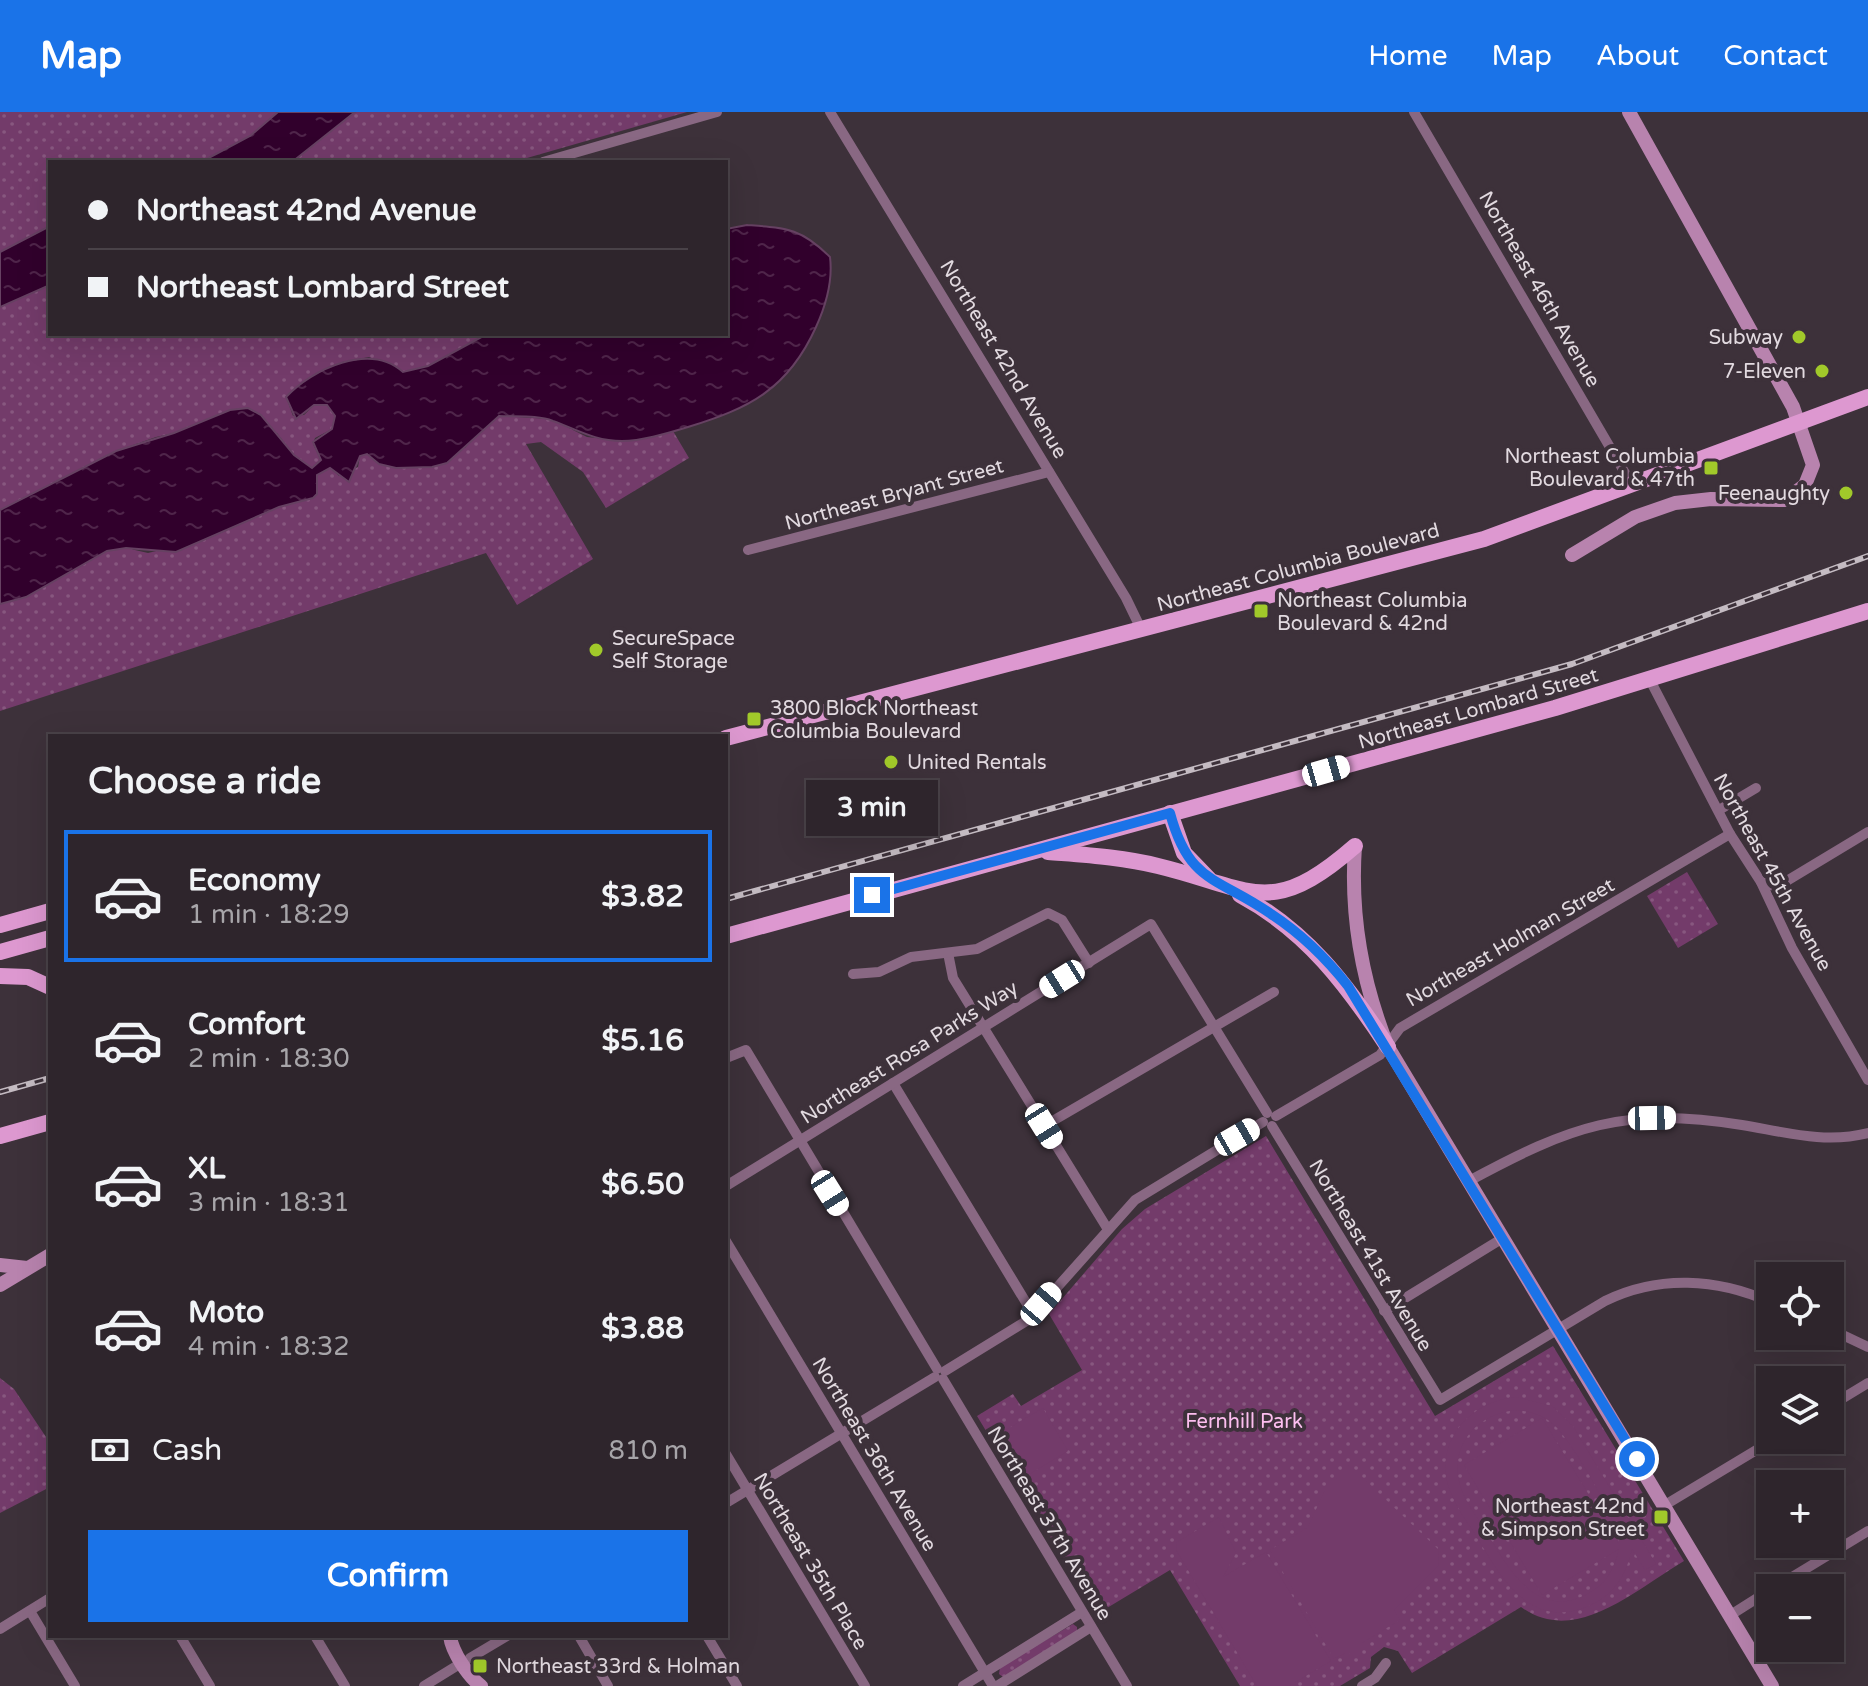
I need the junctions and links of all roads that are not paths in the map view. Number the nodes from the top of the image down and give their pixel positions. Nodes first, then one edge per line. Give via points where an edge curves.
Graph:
1 (717, 112) edge
2 (830, 112) edge
3 (1414, 112) edge
4 (1629, 112) edge
5 (550, 160) edge
6 (1868, 397) edge
7 (1800, 422) junction
8 (1049, 472) junction
9 (1632, 485) junction
10 (748, 550) dead end
11 (1572, 555) dead end
12 (1868, 611) edge
13 (1141, 629) junction
14 (1650, 680) junction
15 (728, 737) edge
16 (1756, 788) dead end
17 (1719, 810) junction
18 (1170, 813) junction
19 (1868, 832) edge
20 (1730, 834) junction
21 (1355, 846) joint
22 (1034, 851) junction
23 (1761, 882) junction
24 (1226, 888) junction
25 (48, 912) edge
26 (43, 923) edge
27 (1151, 924) joint
28 (0, 925) edge
29 (0, 935) edge
30 (728, 935) edge
31 (48, 939) edge
32 (0, 952) edge
33 (948, 953) junction
34 (1089, 963) junction
35 (853, 974) dead end
36 (0, 976) edge
37 (48, 986) edge
38 (1274, 992) dead end
39 (983, 1027) junction
40 (1214, 1027) junction
41 (1388, 1047) junction
42 (728, 1057) edge
43 (1868, 1080) edge
44 (893, 1083) junction
45 (1269, 1119) junction
46 (48, 1123) edge
47 (1044, 1126) junction
48 (1868, 1133) edge
49 (0, 1136) edge
50 (800, 1141) junction
51 (1469, 1181) junction
52 (728, 1185) edge
53 (1107, 1228) junction
54 (1503, 1238) junction
55 (728, 1244) edge
56 (48, 1256) edge
57 (0, 1265) edge
58 (27, 1268) junction
59 (0, 1285) edge
60 (1756, 1297) edge
61 (1384, 1311) junction
62 (1033, 1314) junction
63 (1558, 1329) junction
64 (1844, 1336) edge
65 (1868, 1347) edge
66 (940, 1374) junction
67 (1868, 1383) edge
68 (1844, 1398) edge
69 (841, 1433) junction
70 (1756, 1450) edge
71 (728, 1457) edge
72 (747, 1490) junction
73 (728, 1502) edge
74 (1665, 1505) junction
75 (1868, 1531) edge
76 (1797, 1574) edge
77 (48, 1599) edge
78 (1756, 1599) edge
79 (30, 1611) junction
80 (1082, 1612) junction
81 (1729, 1616) junction
82 (1091, 1627) junction
83 (0, 1629) edge
84 (181, 1638) edge
85 (316, 1638) edge
86 (453, 1638) edge
87 (504, 1638) edge
88 (580, 1638) edge
89 (708, 1638) edge
90 (466, 1660) junction
91 (1386, 1663) dead end
92 (985, 1673) junction
93 (75, 1686) edge
94 (210, 1686) edge
95 (345, 1686) edge
96 (424, 1686) edge
97 (481, 1686) edge
98 (608, 1686) edge
99 (737, 1686) edge
100 (865, 1686) edge
101 (963, 1686) edge
102 (995, 1686) edge
103 (1127, 1686) edge
104 (1362, 1686) edge
105 (1772, 1686) edge

1 - 5 street
2 - 8 street, Northeast 42nd Avenue
3 - 9 street, Northeast 46th Avenue
4 - 7 street
6 - 7 main road, Northeast Columbia Boulevard
7 - 9 main road, Northeast Columbia Boulevard
7 - 11 street via 1813,465 1805,485 1790,497 1771,502 1727,498 1675,503 1624,523
8 - 10 street, Northeast Bryant Street
8 - 13 street, Northeast 42nd Avenue
9 - 13 main road, Northeast Columbia Boulevard via 1467,544
12 - 14 main road, Northeast Lombard Street
13 - 15 main road, Northeast Columbia Boulevard
14 - 17 street, Northeast 45th Avenue
14 - 18 main road, Northeast Lombard Street
16 - 17 street
17 - 20 street, Northeast 45th Avenue
18 - 22 main road, Northeast Lombard Street
18 - 24 main road via 1187,859
19 - 23 street via 1785,882
20 - 23 street, Northeast 45th Avenue
20 - 41 street, Northeast Holman Street via 1400,1028
21 - 24 main road via 1323,872 1290,889 1253,894
21 - 41 street via 1357,939
22 - 24 main road via 1157,866
22 - 30 main road, Northeast Lombard Street
23 - 43 street, Northeast 45th Avenue via 1792,948
24 - 41 main road via 1312,946 1348,986
25 - 28 main road
26 - 29 main road
27 - 34 street, Northeast Rosa Parks Way
27 - 40 street, Northeast 41st Avenue
31 - 32 main road
33 - 34 street via 977,949 1048,913 1062,920
33 - 35 street via 911,957 879,972
33 - 39 street via 953,978
34 - 39 street, Northeast Rosa Parks Way
36 - 37 main road via 28,977
38 - 40 street
39 - 44 street, Northeast Rosa Parks Way
39 - 47 street
40 - 45 street, Northeast 41st Avenue
40 - 47 street
41 - 45 street, Northeast Holman Street
41 - 51 street
42 - 50 street, Northeast 37th Avenue via 746,1050
44 - 50 street, Northeast Rosa Parks Way
44 - 62 street
45 - 53 street, Northeast Holman Street via 1145,1192
45 - 61 street, Northeast 41st Avenue
46 - 49 main road
47 - 53 street
48 - 51 street via 1816,1138 1690,1119 1616,1120 1559,1135
50 - 52 street, Northeast Rosa Parks Way
50 - 66 street, Northeast 37th Avenue
51 - 54 street
53 - 62 street, Northeast Holman Street
54 - 61 street
54 - 63 street
55 - 69 street, Northeast 36th Avenue
56 - 58 street
57 - 58 street
58 - 59 street
60 - 63 street via 1717,1283 1641,1288 1605,1301
61 - 63 street, Northeast 41st Avenue via 1440,1400
62 - 66 street, Northeast Holman Street
63 - 74 street
64 - 65 street
66 - 69 street, Northeast Holman Street
66 - 80 street, Northeast 37th Avenue
67 - 68 street
69 - 72 street, Northeast Holman Street
69 - 92 street, Northeast 36th Avenue
70 - 74 street
71 - 72 street, Northeast 35th Place
72 - 73 street, Northeast Holman Street
72 - 100 street, Northeast 35th Place
74 - 81 street
75 - 76 street
77 - 79 street
78 - 81 street
79 - 83 street
79 - 93 street
80 - 82 street, Northeast 37th Avenue
80 - 92 street
81 - 105 street
82 - 102 street
82 - 103 street, Northeast 37th Avenue
84 - 94 street
85 - 95 street
86 - 90 street
87 - 90 street
88 - 98 street
89 - 99 street
90 - 96 street
90 - 97 street
91 - 104 street
92 - 101 street
92 - 102 street, Northeast 36th Avenue

